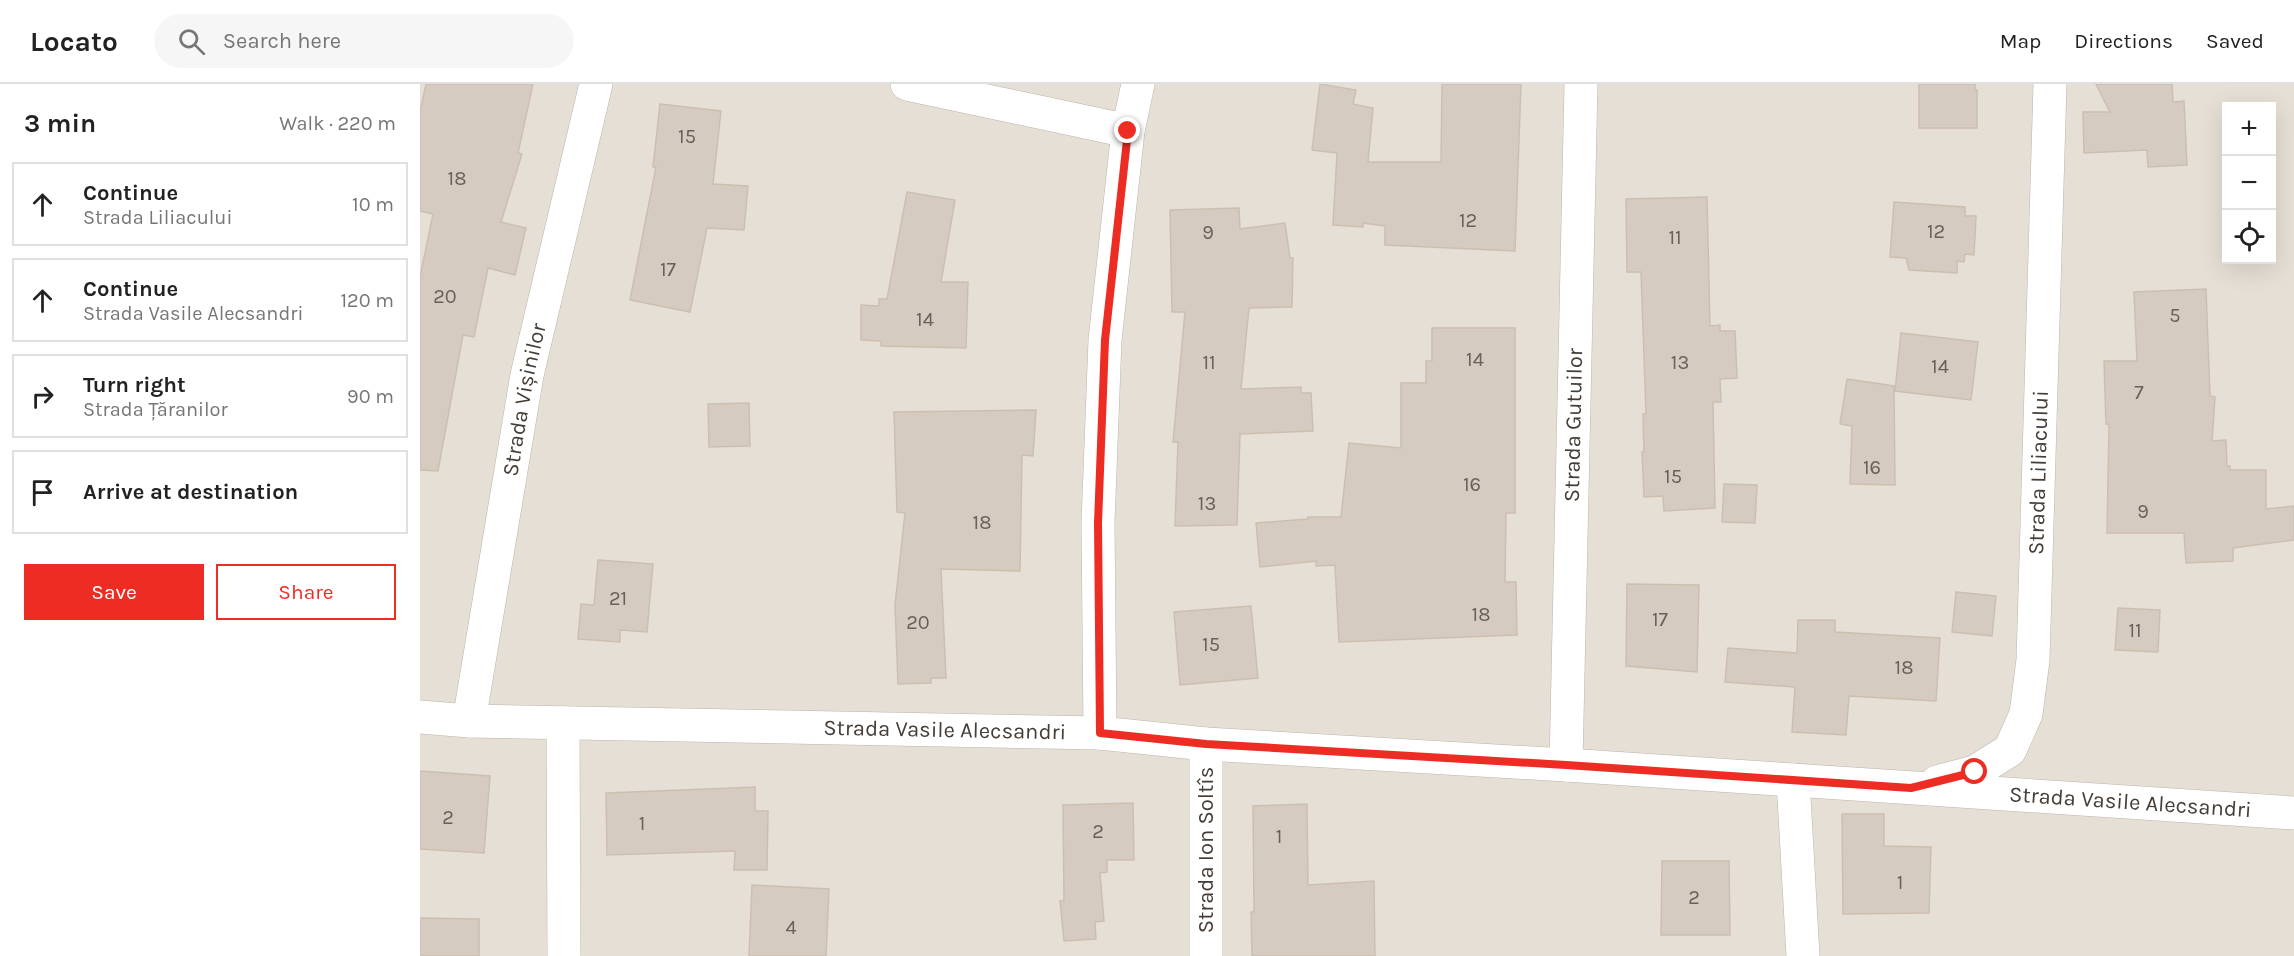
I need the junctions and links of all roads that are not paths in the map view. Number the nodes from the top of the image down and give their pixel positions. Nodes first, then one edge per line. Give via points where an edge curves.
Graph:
1 (596, 84) edge
2 (907, 84) edge
3 (1138, 84) edge
4 (1581, 84) edge
5 (2050, 84) edge
6 (1128, 131) junction
7 (420, 717) edge
8 (469, 721) junction
9 (563, 723) junction
10 (1100, 733) junction
11 (1206, 744) junction
12 (1566, 765) junction
13 (1793, 780) junction
14 (1911, 788) junction
15 (2294, 813) edge
16 (564, 956) edge
17 (1206, 956) edge
18 (1803, 956) edge

1 - 8 street, Strada Vișinilor via 527,375
2 - 6 street
3 - 6 street
4 - 12 street, Strada Gutuilor
5 - 14 street, Strada Liliacului via 2033,660 2026,714 2010,750 1975,772
6 - 10 street via 1105,340 1098,523
7 - 8 street, Strada Vasile Alecsandri
8 - 9 street, Strada Vasile Alecsandri
9 - 10 street, Strada Vasile Alecsandri
9 - 16 street
10 - 11 street, Strada Vasile Alecsandri
11 - 12 street, Strada Vasile Alecsandri
11 - 17 street, Strada Ion Soltîs
12 - 13 street, Strada Vasile Alecsandri
13 - 14 street, Strada Vasile Alecsandri
13 - 18 street
14 - 15 street, Strada Vasile Alecsandri

